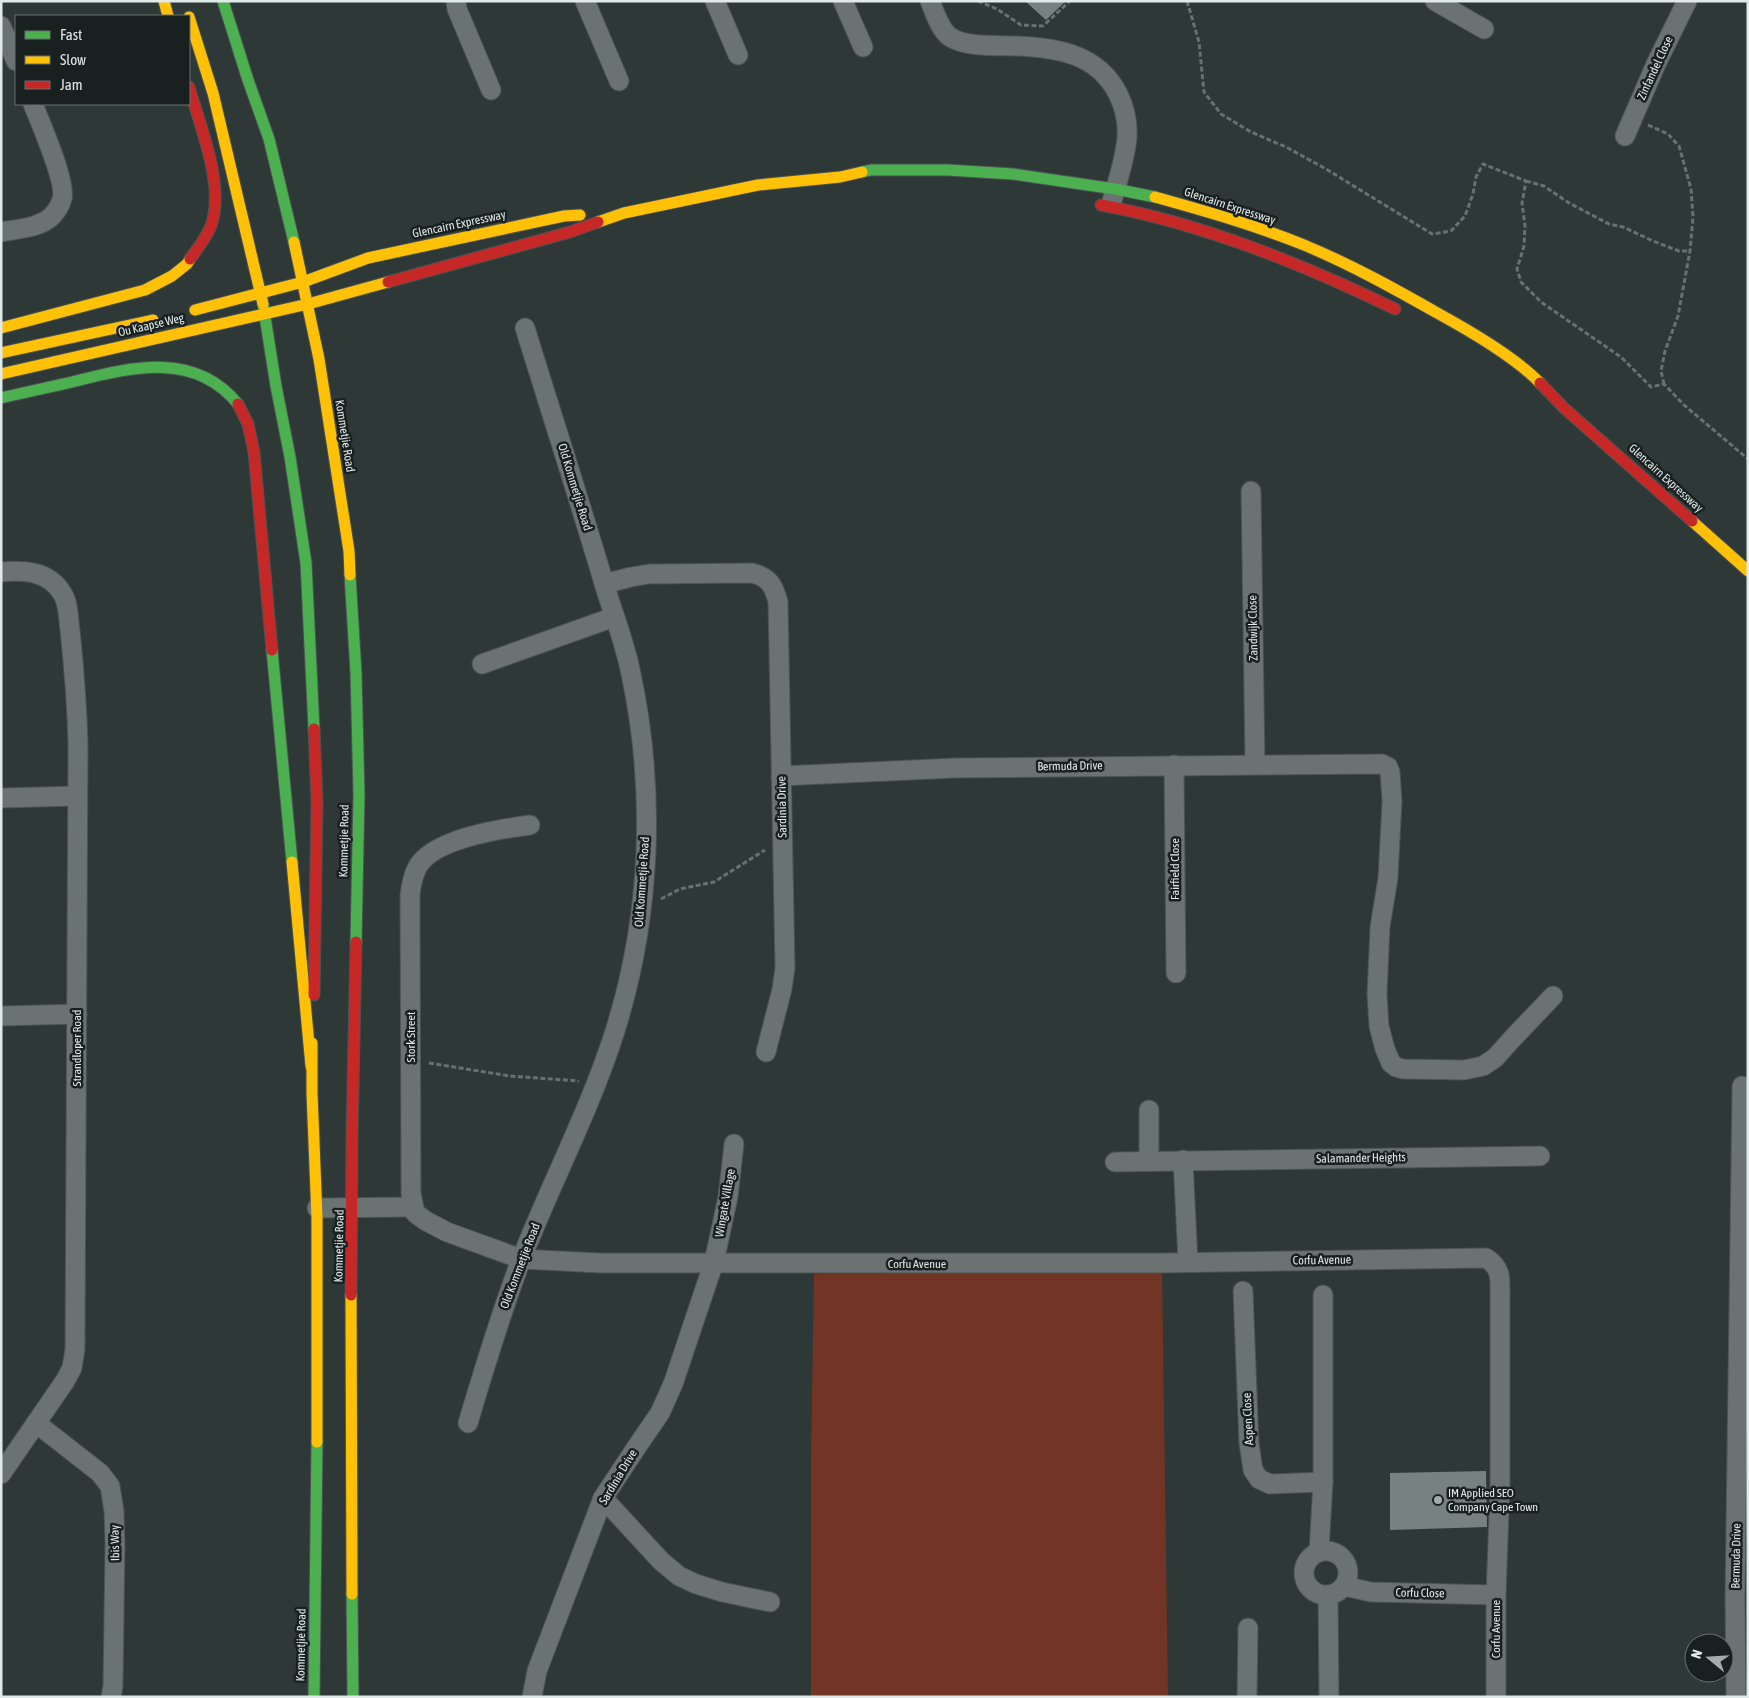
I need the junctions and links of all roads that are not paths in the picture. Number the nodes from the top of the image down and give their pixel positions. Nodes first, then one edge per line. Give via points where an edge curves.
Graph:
1 (164, 1) edge
2 (223, 1) edge
3 (456, 1) edge
4 (585, 1) edge
5 (715, 1) edge
6 (843, 1) edge
7 (930, 1) edge
8 (1435, 1) edge
9 (1687, 1) edge
10 (168, 15) edge
11 (190, 21) edge
12 (1, 26) edge
13 (1484, 29) dead end
14 (863, 46) dead end
15 (738, 55) dead end
16 (15, 59) edge
17 (618, 82) dead end
18 (190, 89) edge
19 (491, 90) dead end
20 (33, 105) edge
21 (1625, 136) dead end
22 (840, 177) junction
23 (910, 182) dead end
24 (1113, 198) junction
25 (1086, 202) dead end
26 (624, 213) junction
27 (1, 232) edge
28 (303, 282) junction
29 (261, 294) junction
30 (308, 304) junction
31 (182, 313) dead end
32 (264, 314) junction
33 (1405, 314) dead end
34 (163, 317) dead end
35 (1, 328) edge
36 (525, 328) dead end
37 (1, 353) edge
38 (1, 374) edge
39 (1530, 388) dead end
40 (1, 398) edge
41 (1564, 408) junction
42 (1251, 492) dead end
43 (1745, 564) edge
44 (1, 572) edge
45 (604, 584) junction
46 (614, 617) junction
47 (482, 664) dead end
48 (1255, 764) junction
49 (1174, 765) junction
50 (781, 776) junction
51 (77, 796) junction
52 (1, 798) edge
53 (530, 825) dead end
54 (1176, 973) dead end
55 (1553, 996) dead end
56 (77, 1014) junction
57 (1, 1016) edge
58 (766, 1052) dead end
59 (312, 1066) junction
60 (1742, 1086) dead end
61 (1149, 1110) dead end
62 (734, 1144) dead end
63 (1745, 1154) edge
64 (1540, 1156) dead end
65 (1183, 1160) junction
66 (1149, 1161) junction
67 (1115, 1162) dead end
68 (353, 1207) junction
69 (414, 1207) junction
70 (317, 1208) junction
71 (522, 1259) junction
72 (714, 1262) junction
73 (1188, 1262) junction
74 (1243, 1291) dead end
75 (1323, 1295) dead end
76 (1743, 1354) edge
77 (36, 1424) junction
78 (468, 1424) dead end
79 (1, 1474) edge
80 (1323, 1482) junction
81 (603, 1498) junction
82 (1319, 1551) junction
83 (1336, 1591) junction
84 (1496, 1595) junction
85 (770, 1602) dead end
86 (1248, 1628) dead end
87 (111, 1697) edge
88 (314, 1697) edge
89 (353, 1697) edge
90 (532, 1697) edge
91 (1247, 1697) edge
92 (1328, 1697) edge
93 (1496, 1697) edge
94 (1736, 1697) edge

1 - 10 main road
2 - 28 main road, Kommetjie Road via 269,139
3 - 19 street
4 - 17 street
5 - 15 street
6 - 14 street
7 - 24 street via 945,33 957,40 1065,51 1101,70 1114,85 1127,124 1126,146
8 - 13 street
9 - 21 street, Zinfandel Close
11 - 29 main road, Kommetjie Road via 212,93
12 - 16 street
18 - 35 main road via 213,169 214,202 212,222 206,236 187,264 145,290
20 - 27 street via 62,184 62,199 48,219
22 - 23 main road, Glencairn Expressway
22 - 24 main road, Glencairn Expressway via 871,170 1013,174
22 - 26 main road, Glencairn Expressway via 758,184
24 - 25 main road, Glencairn Expressway
24 - 33 main road, Glencairn Expressway via 1167,220 1256,248
24 - 41 main road, Glencairn Expressway via 1148,195 1219,215 1368,274 1491,346 1537,380
26 - 28 main road, Glencairn Expressway via 564,216 430,244 368,258
26 - 30 main road, Glencairn Expressway via 561,235
28 - 29 main road, Ou Kaapse Weg
28 - 30 main road, Kommetjie Road
29 - 31 main road, Ou Kaapse Weg
29 - 32 main road, Kommetjie Road
30 - 32 main road, Ou Kaapse Weg
30 - 68 main road, Kommetjie Road via 349,551 356,674 359,795
32 - 38 main road, Ou Kaapse Weg
32 - 59 main road, Kommetjie Road via 306,564 317,811
34 - 37 main road, Ou Kaapse Weg
36 - 45 street, Old Kommetjie Road
39 - 41 main road, Glencairn Expressway
40 - 59 main road via 122,371 172,367 188,370 219,385 245,414 254,452
41 - 43 main road, Glencairn Expressway
42 - 48 street, Zandwijk Close
44 - 51 street, Strandloper Road via 18,570 39,574 50,579 66,601 77,705
45 - 46 street, Old Kommetjie Road
45 - 50 street, Sardinia Drive via 649,574 752,573 772,584 778,602
46 - 47 street
46 - 71 street, Old Kommetjie Road via 631,672 646,778 642,912 633,965 615,1031 597,1082
48 - 49 street, Bermuda Drive
48 - 55 street, Bermuda Drive via 1382,764 1388,767 1392,801 1390,854 1380,927 1377,994 1379,1026 1391,1064 1403,1069 1464,1070 1483,1066 1495,1058
49 - 50 street, Bermuda Drive via 955,768
49 - 54 street, Fairfield Close
50 - 58 street, Sardinia Drive via 785,968
51 - 52 street
51 - 56 street, Strandloper Road
53 - 69 street, Stork Street via 449,844 435,850 418,867 410,895 411,1193
56 - 57 street
56 - 77 street, Strandloper Road via 74,1362
59 - 70 main road, Kommetjie Road
60 - 63 street, Bermuda Drive
61 - 66 street
62 - 72 street, Wingate Village via 728,1197
63 - 76 street, Bermuda Drive
64 - 65 street, Salamander Heights
65 - 66 street, Salamander Heights
65 - 73 street
66 - 67 street, Salamander Heights
68 - 69 street
68 - 70 street
68 - 89 main road, Kommetjie Road
69 - 71 street via 415,1214 436,1227
70 - 88 main road, Kommetjie Road
71 - 72 street, Corfu Avenue via 600,1263
71 - 78 street, Old Kommetjie Road via 496,1330
72 - 73 street, Corfu Avenue
72 - 81 street, Sardinia Drive via 666,1403
73 - 84 street, Corfu Avenue via 1482,1257 1495,1264 1500,1296 1500,1485
74 - 80 street, Aspen Close via 1253,1470 1259,1479 1270,1484
75 - 80 street
76 - 94 street, Bermuda Drive via 1735,1598
77 - 79 street, Strandloper Road
77 - 87 street, Ibis Way via 100,1473 110,1486 115,1544
80 - 82 street
81 - 85 street via 679,1576 722,1592
81 - 90 street, Sardinia Drive via 537,1671
82 - 83 street via 1338,1553 1348,1568 1348,1578
82 - 83 street via 1309,1558 1304,1568 1307,1586 1322,1595
83 - 84 street, Corfu Close
83 - 92 street
84 - 93 street, Corfu Avenue
86 - 91 street

